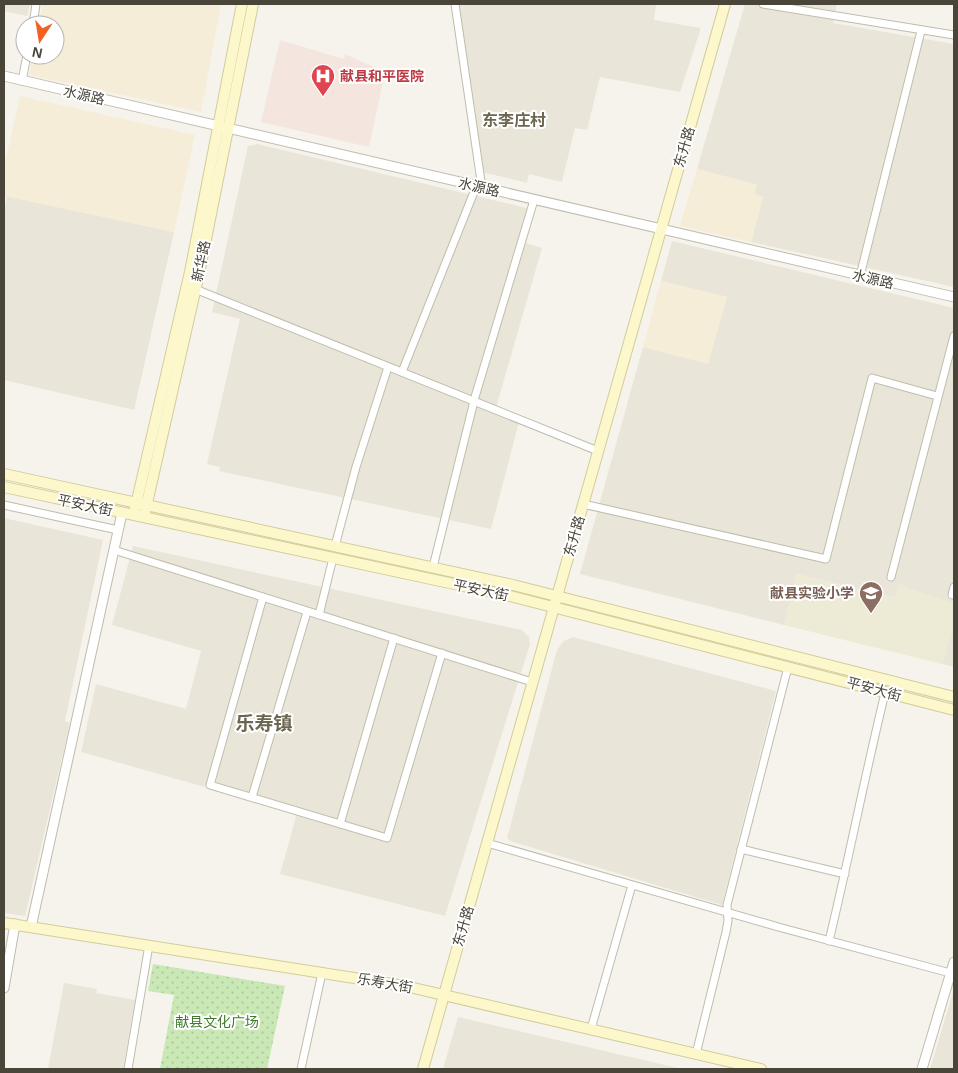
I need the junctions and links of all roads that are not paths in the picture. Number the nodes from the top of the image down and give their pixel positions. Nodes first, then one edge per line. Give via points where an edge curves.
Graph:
1 (242, 4) edge
2 (252, 4) edge
3 (455, 4) edge
4 (725, 4) edge
5 (763, 4) edge
6 (921, 30) junction
7 (954, 36) edge
8 (25, 65) edge
9 (4, 76) edge
10 (22, 81) junction
11 (224, 128) junction
12 (479, 187) junction
13 (534, 200) junction
14 (661, 230) junction
15 (860, 276) junction
16 (195, 289) junction
17 (954, 297) edge
18 (954, 336) edge
19 (388, 367) junction
20 (402, 372) junction
21 (938, 396) junction
22 (474, 401) junction
23 (598, 451) junction
24 (4, 474) edge
25 (4, 487) edge
26 (141, 504) junction
27 (582, 504) junction
28 (4, 505) edge
29 (122, 513) junction
30 (138, 516) junction
31 (118, 530) junction
32 (335, 546) junction
33 (114, 550) junction
34 (333, 558) junction
35 (433, 567) junction
36 (891, 577) dead end
37 (954, 587) edge
38 (952, 595) dead end
39 (557, 596) junction
40 (263, 598) junction
41 (554, 607) junction
42 (308, 612) junction
43 (319, 615) junction
44 (394, 638) junction
45 (442, 653) junction
46 (788, 667) junction
47 (532, 682) junction
48 (885, 693) junction
49 (954, 697) edge
50 (954, 710) edge
51 (252, 798) junction
52 (340, 824) junction
53 (487, 843) junction
54 (742, 849) junction
55 (846, 874) junction
56 (632, 885) junction
57 (727, 913) junction
58 (4, 923) edge
59 (15, 924) junction
60 (31, 927) junction
61 (829, 941) junction
62 (149, 945) junction
63 (954, 962) edge
64 (322, 973) junction
65 (953, 973) edge
66 (4, 988) edge
67 (444, 995) junction
68 (591, 1029) junction
69 (696, 1054) junction
70 (128, 1069) edge
71 (301, 1069) edge
72 (423, 1069) edge
73 (761, 1069) edge
74 (922, 1069) edge

1 - 11 main road, 新华路
2 - 11 main road, 新华路
3 - 12 street
4 - 14 main road, 东升路
5 - 6 street
6 - 7 street
6 - 15 street
8 - 10 street
9 - 10 street, 水源路
10 - 11 street, 水源路
11 - 12 street, 水源路
11 - 16 main road, 新华路
11 - 26 main road, 新华路
12 - 13 street, 水源路
12 - 20 street
13 - 14 street, 水源路
13 - 22 street
14 - 15 street, 水源路
14 - 23 main road, 东升路
15 - 17 street, 水源路
16 - 19 street
16 - 26 main road, 新华路
18 - 21 street
19 - 20 street
19 - 32 street
20 - 22 street
21 - 27 street via 872,378 826,559
21 - 36 street
22 - 23 street
22 - 35 street
23 - 27 main road, 东升路
24 - 26 main road, 平安大街
25 - 29 main road, 平安大街
26 - 30 main road, 新华路
26 - 32 main road, 平安大街
27 - 39 main road, 东升路
28 - 31 street
29 - 30 main road, 平安大街
29 - 31 street
30 - 34 main road, 平安大街
31 - 33 street
32 - 35 main road, 平安大街
33 - 40 street
33 - 60 street
34 - 41 main road, 平安大街
34 - 43 street
35 - 39 main road, 平安大街
37 - 38 street
39 - 41 main road, 东升路
39 - 49 main road, 平安大街
40 - 42 street
40 - 51 street via 210,785
41 - 46 main road, 平安大街
41 - 47 main road, 东升路
42 - 43 street
42 - 51 street
43 - 44 street
44 - 45 street
44 - 52 street
45 - 47 street
45 - 52 street via 387,838
46 - 48 main road, 平安大街
46 - 54 street
47 - 53 main road, 东升路
48 - 50 main road, 平安大街
48 - 55 street
51 - 52 street
53 - 56 street
53 - 67 main road, 东升路
54 - 55 street
54 - 57 street
55 - 61 street
56 - 57 street
56 - 68 street
57 - 61 street
57 - 69 street via 726,932
58 - 59 main road, 乐寿大街
59 - 60 main road, 乐寿大街
59 - 66 street
60 - 62 main road, 乐寿大街
61 - 65 street
62 - 64 main road, 乐寿大街
62 - 70 street
63 - 65 street
64 - 67 main road, 乐寿大街
64 - 71 street
65 - 74 street
67 - 68 main road, 乐寿大街
67 - 72 main road, 东升路
68 - 69 main road, 乐寿大街
69 - 73 main road, 乐寿大街

